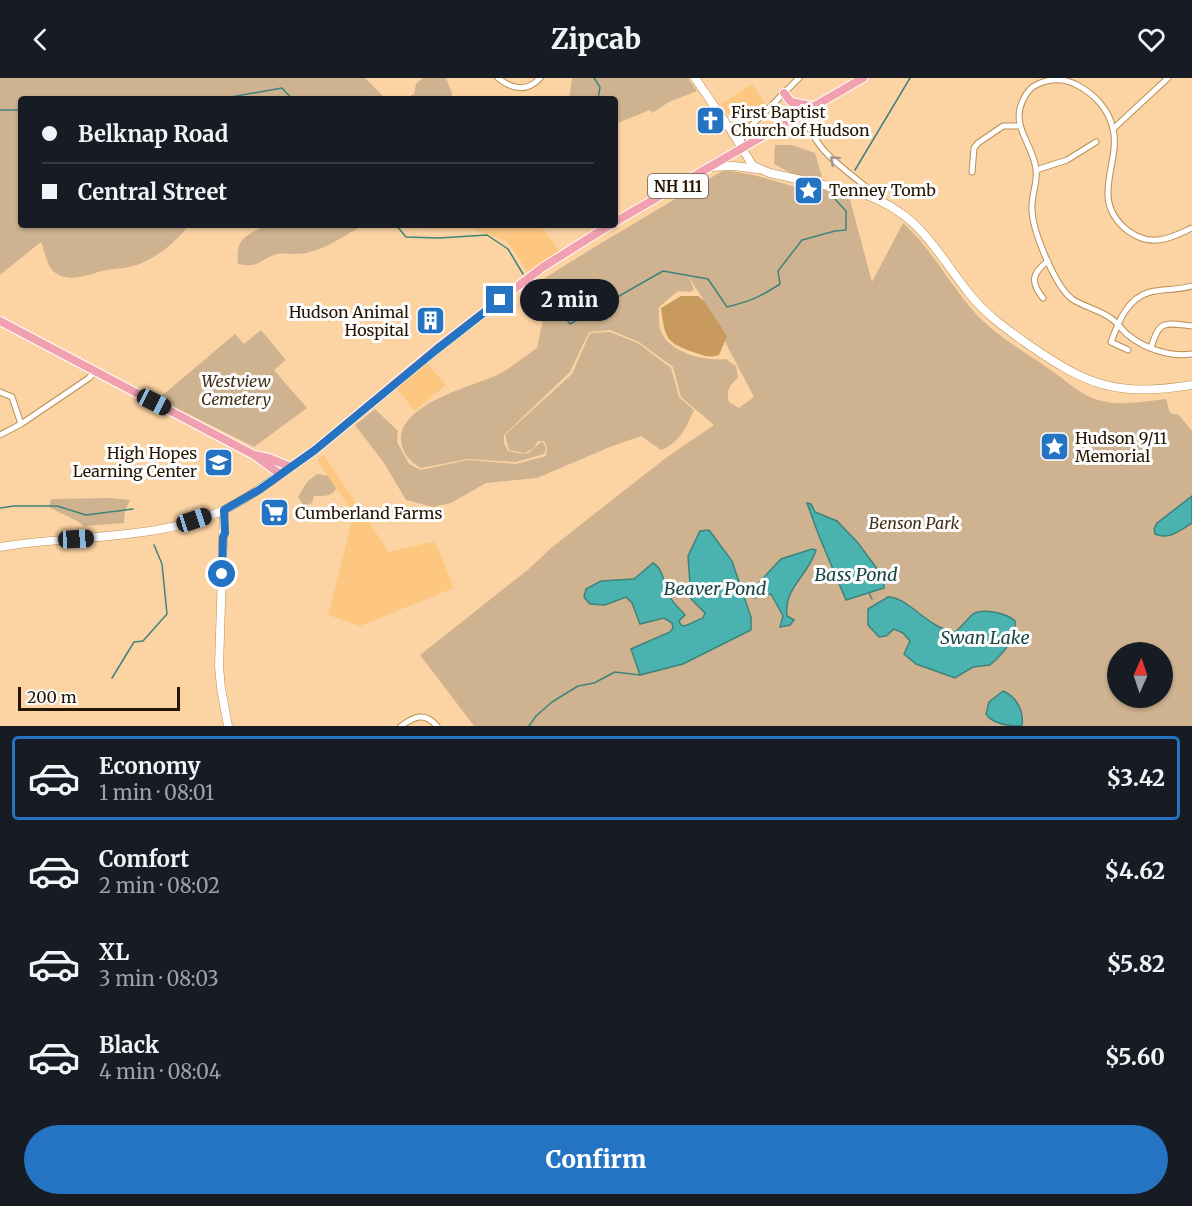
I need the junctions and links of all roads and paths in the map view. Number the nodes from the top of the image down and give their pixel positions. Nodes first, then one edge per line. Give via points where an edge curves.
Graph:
1 (498, 78) edge
2 (540, 78) edge
3 (695, 78) edge
4 (799, 78) edge
5 (863, 78) edge
6 (1168, 78) edge
7 (1065, 79) edge
8 (784, 93) junction
9 (809, 108) junction
10 (1020, 126) junction
11 (1113, 129) junction
12 (1096, 142) dead end
13 (741, 149) junction
14 (711, 167) junction
15 (759, 170) junction
16 (1036, 170) junction
17 (972, 172) dead end
18 (878, 199) junction
19 (618, 220) edge
20 (605, 228) edge
21 (1192, 228) edge
22 (1048, 261) junction
23 (1192, 286) edge
24 (1043, 298) dead end
25 (0, 321) edge
26 (1118, 324) junction
27 (1192, 326) edge
28 (1151, 348) junction
29 (1128, 350) dead end
30 (1192, 354) edge
31 (95, 371) junction
32 (1192, 387) edge
33 (0, 392) edge
34 (21, 424) junction
35 (0, 435) edge
36 (254, 455) junction
37 (291, 467) junction
38 (280, 474) junction
39 (224, 510) junction
40 (0, 547) edge
41 (228, 726) edge
42 (402, 726) edge
43 (437, 726) edge

1 - 2 street via 520,88
3 - 13 street
4 - 8 street
5 - 9 main road, NH 111
6 - 11 street
7 - 10 street via 1044,81 1027,92 1019,111
7 - 11 street via 1098,100
8 - 9 main road via 791,102
8 - 13 street via 742,135
9 - 13 main road, NH 111
18 -> 9 street via 815,141 807,123
10 - 16 street
10 - 17 street via 1003,126 978,142
11 - 21 street via 1108,192 1118,221 1132,234 1152,240
12 - 16 street via 1066,160
13 - 14 main road, NH 111
13 - 15 street
14 - 15 street
14 - 19 main road, NH 111
15 - 18 street
16 - 22 street via 1032,216
18 - 32 street via 908,217 926,235 984,310 1066,370 1095,383 1126,389
20 - 37 main road via 543,267
22 - 24 street via 1035,275 1036,288
22 - 26 street via 1066,294
23 - 26 street via 1145,294 1128,307
25 - 31 main road
26 - 28 street
26 - 29 street via 1111,342
27 - 28 street via 1161,325
28 - 30 street
31 - 34 street
31 - 36 main road
33 - 34 street via 12,397
34 - 35 street
36 - 37 main road
36 - 38 main road
37 - 38 main road
38 - 39 street
39 - 40 street via 143,533
39 - 41 street via 219,666
42 - 43 street via 421,716

